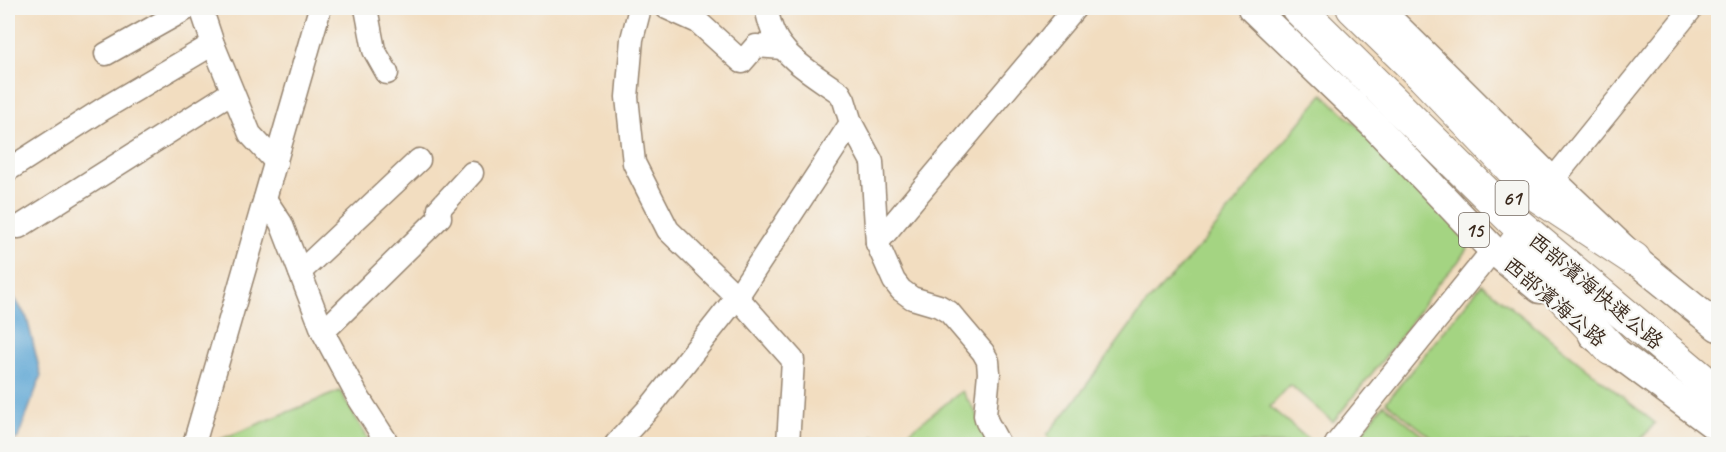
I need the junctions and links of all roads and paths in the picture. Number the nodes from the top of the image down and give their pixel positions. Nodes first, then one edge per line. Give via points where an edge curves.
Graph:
1 (188, 8) edge
2 (201, 8) edge
3 (320, 8) edge
4 (366, 8) edge
5 (640, 8) edge
6 (667, 8) edge
7 (766, 8) edge
8 (1075, 8) edge
9 (1252, 8) edge
10 (1274, 8) edge
11 (1298, 8) edge
12 (1326, 8) edge
13 (1353, 8) edge
14 (1377, 8) edge
15 (1692, 8) edge
16 (213, 44) junction
17 (783, 48) junction
18 (106, 54) dead end
19 (387, 73) dead end
20 (232, 92) junction
21 (851, 123) junction
22 (419, 160) dead end
23 (276, 162) junction
24 (8, 171) edge
25 (472, 173) dead end
26 (1552, 181) junction
27 (265, 199) junction
28 (19, 227) dead end
29 (877, 243) junction
30 (1493, 250) junction
31 (1634, 259) junction
32 (300, 272) junction
33 (737, 297) junction
34 (1719, 327) edge
35 (323, 332) junction
36 (1611, 349) junction
37 (1719, 366) edge
38 (1719, 393) edge
39 (1719, 428) edge
40 (194, 444) edge
41 (388, 444) edge
42 (616, 444) edge
43 (788, 444) edge
44 (999, 444) edge
45 (1336, 444) edge

1 - 18 street
2 - 16 street
3 - 23 street
4 - 19 street via 374,50
5 - 33 street via 632,39 627,97 634,163 668,230
6 - 17 street via 698,22 742,62 756,46
7 - 17 street via 774,35
8 - 29 street
9 - 30 main road, 西部濱海公路 / 15 via 1374,125
10 - 36 highway via 1485,215
11 - 38 highway, 西部濱海快速公路 / 61 via 1516,223
12 - 37 highway, 西部濱海快速公路 / 61 via 1529,215
13 - 31 highway via 1537,195
14 - 26 main road
15 - 26 street
16 - 20 street
16 - 24 street
17 - 21 street via 840,93
20 - 23 street via 250,134
20 - 28 street
21 - 29 street via 872,162
21 - 33 street
22 - 32 street
23 - 27 street
25 - 35 street via 440,209 440,217
26 - 31 main road
27 - 32 street via 281,223
27 - 40 street
29 - 44 street via 901,290 948,312 983,352 989,373 987,422
30 - 36 main road, 西部濱海公路 / 15
30 - 45 street
31 - 34 main road
32 - 35 street
33 - 42 street
33 - 43 street via 794,360
35 - 41 street
36 - 39 main road, 西部濱海公路 / 15

